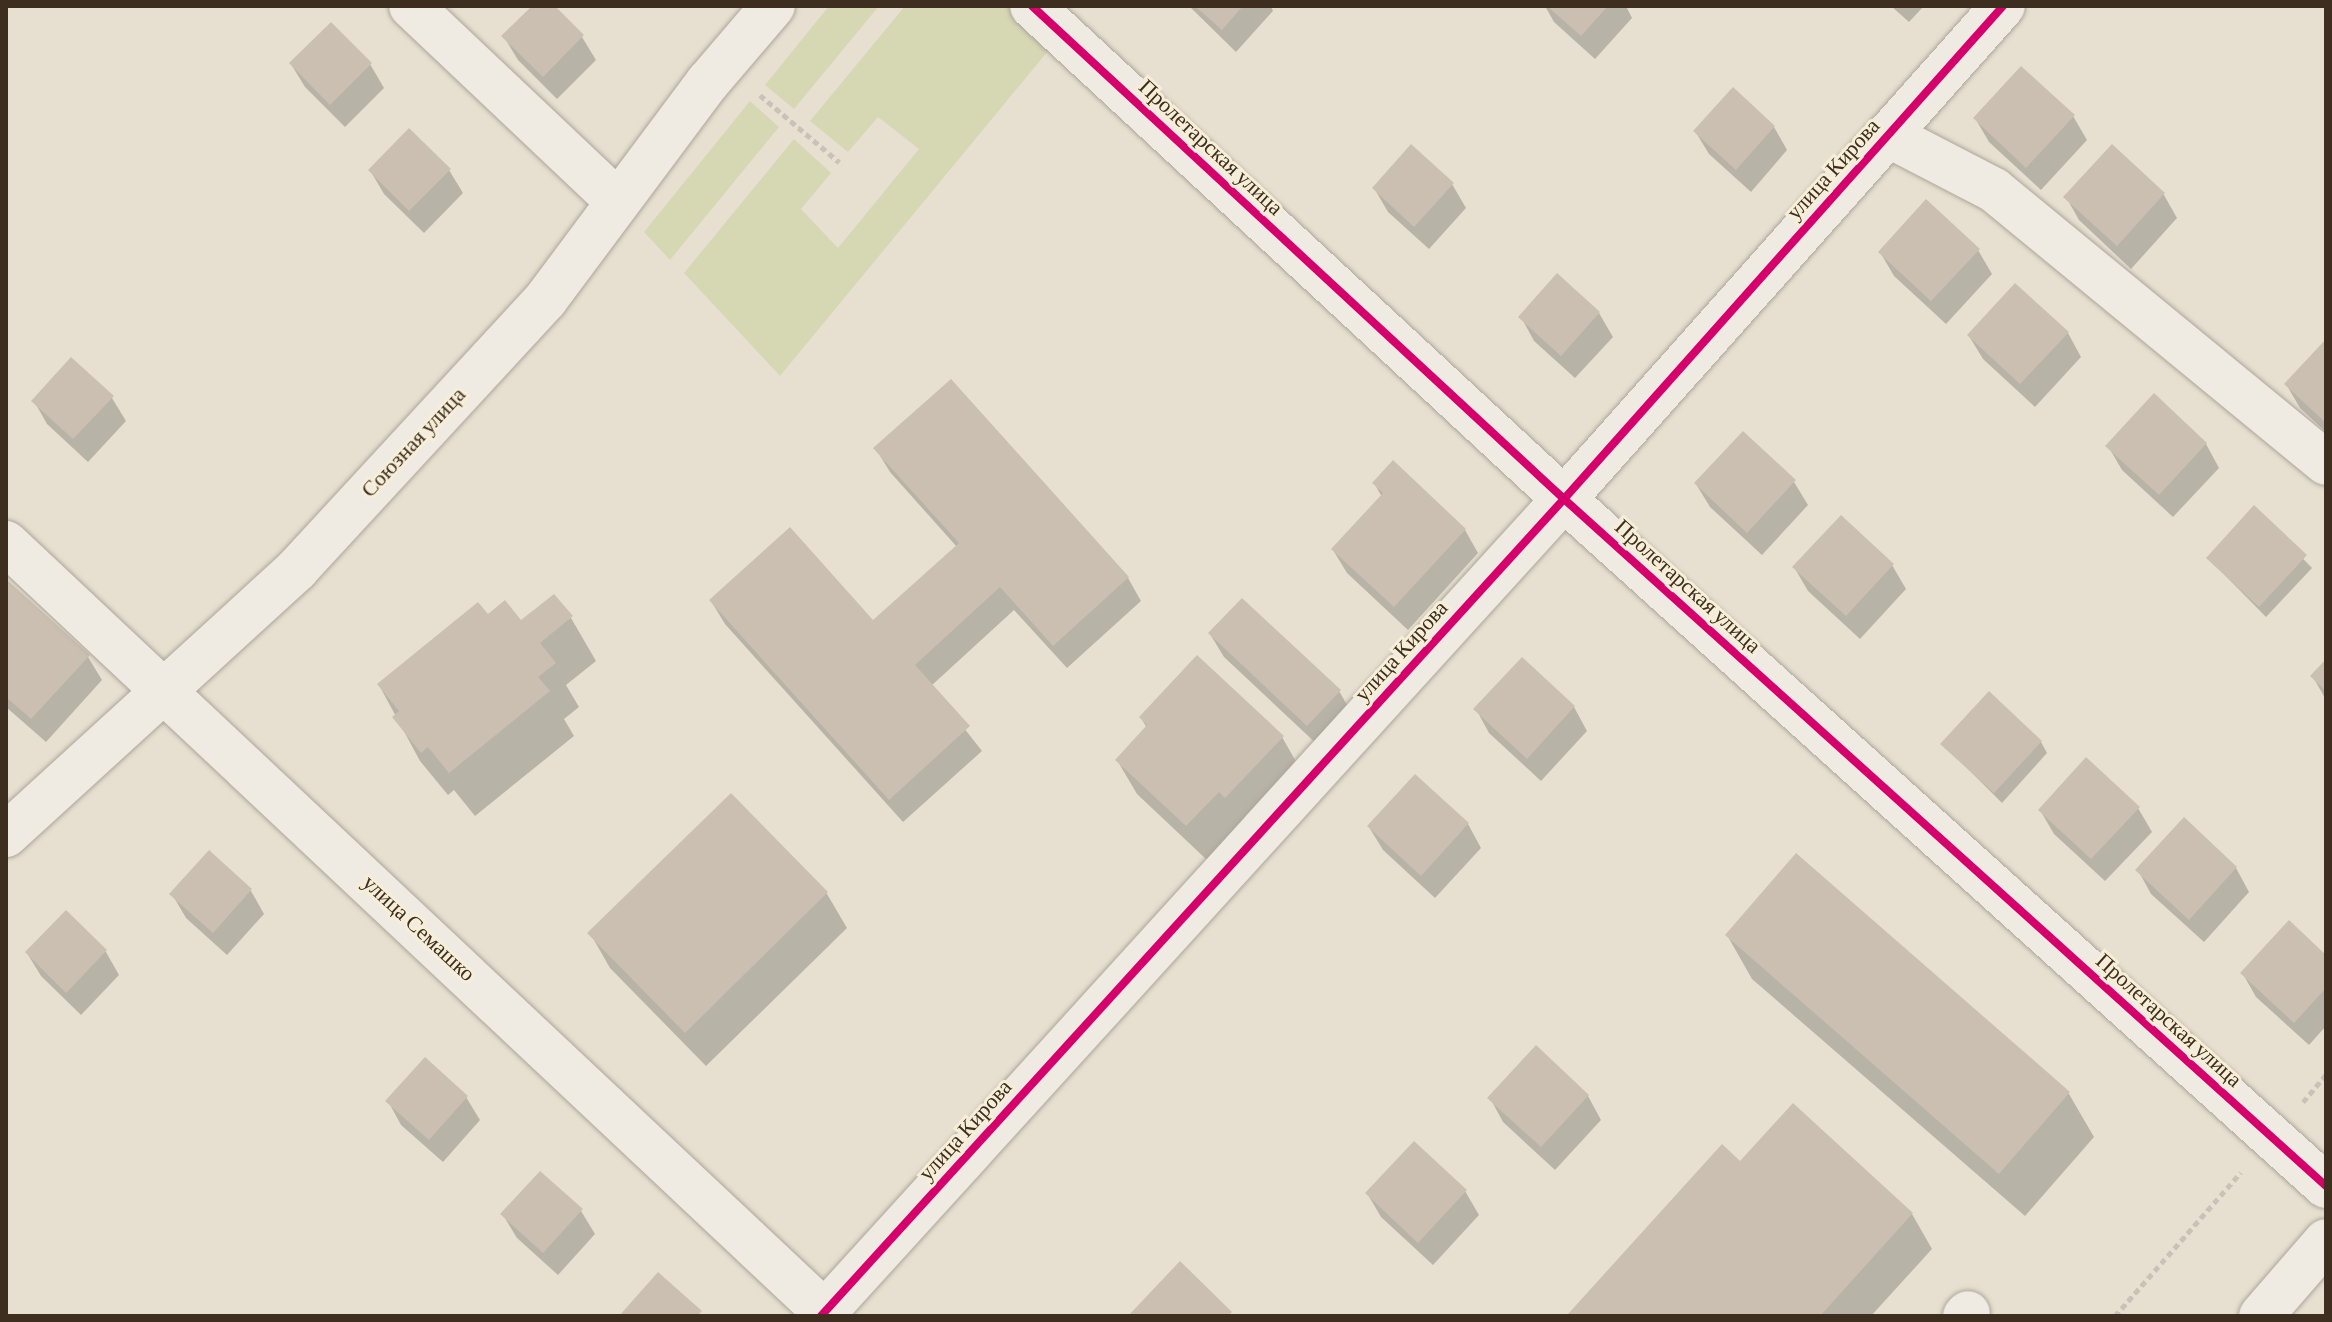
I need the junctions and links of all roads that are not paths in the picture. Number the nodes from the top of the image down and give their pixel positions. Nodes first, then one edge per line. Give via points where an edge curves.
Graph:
1 (411, 6) edge
2 (773, 6) edge
3 (1032, 6) edge
4 (2003, 6) edge
5 (1888, 135) junction
6 (617, 201) junction
7 (2326, 463) edge
8 (1564, 499) junction
9 (6, 543) edge
10 (163, 687) junction
11 (6, 835) edge
12 (2326, 1186) edge
13 (2326, 1241) edge
14 (825, 1315) edge
15 (2261, 1316) edge

1 - 6 street
2 - 6 street, Союзная улица
3 - 8 street, Пролетарская улица
4 - 5 street, улица Кирова
5 - 7 street via 1994,190
5 - 8 street, улица Кирова
6 - 10 street, Союзная улица via 546,299 297,569
8 - 12 street, Пролетарская улица
8 - 14 street, улица Кирова
9 - 10 street, улица Семашко
10 - 11 street, Союзная улица
10 - 14 street, улица Семашко
13 - 15 street

